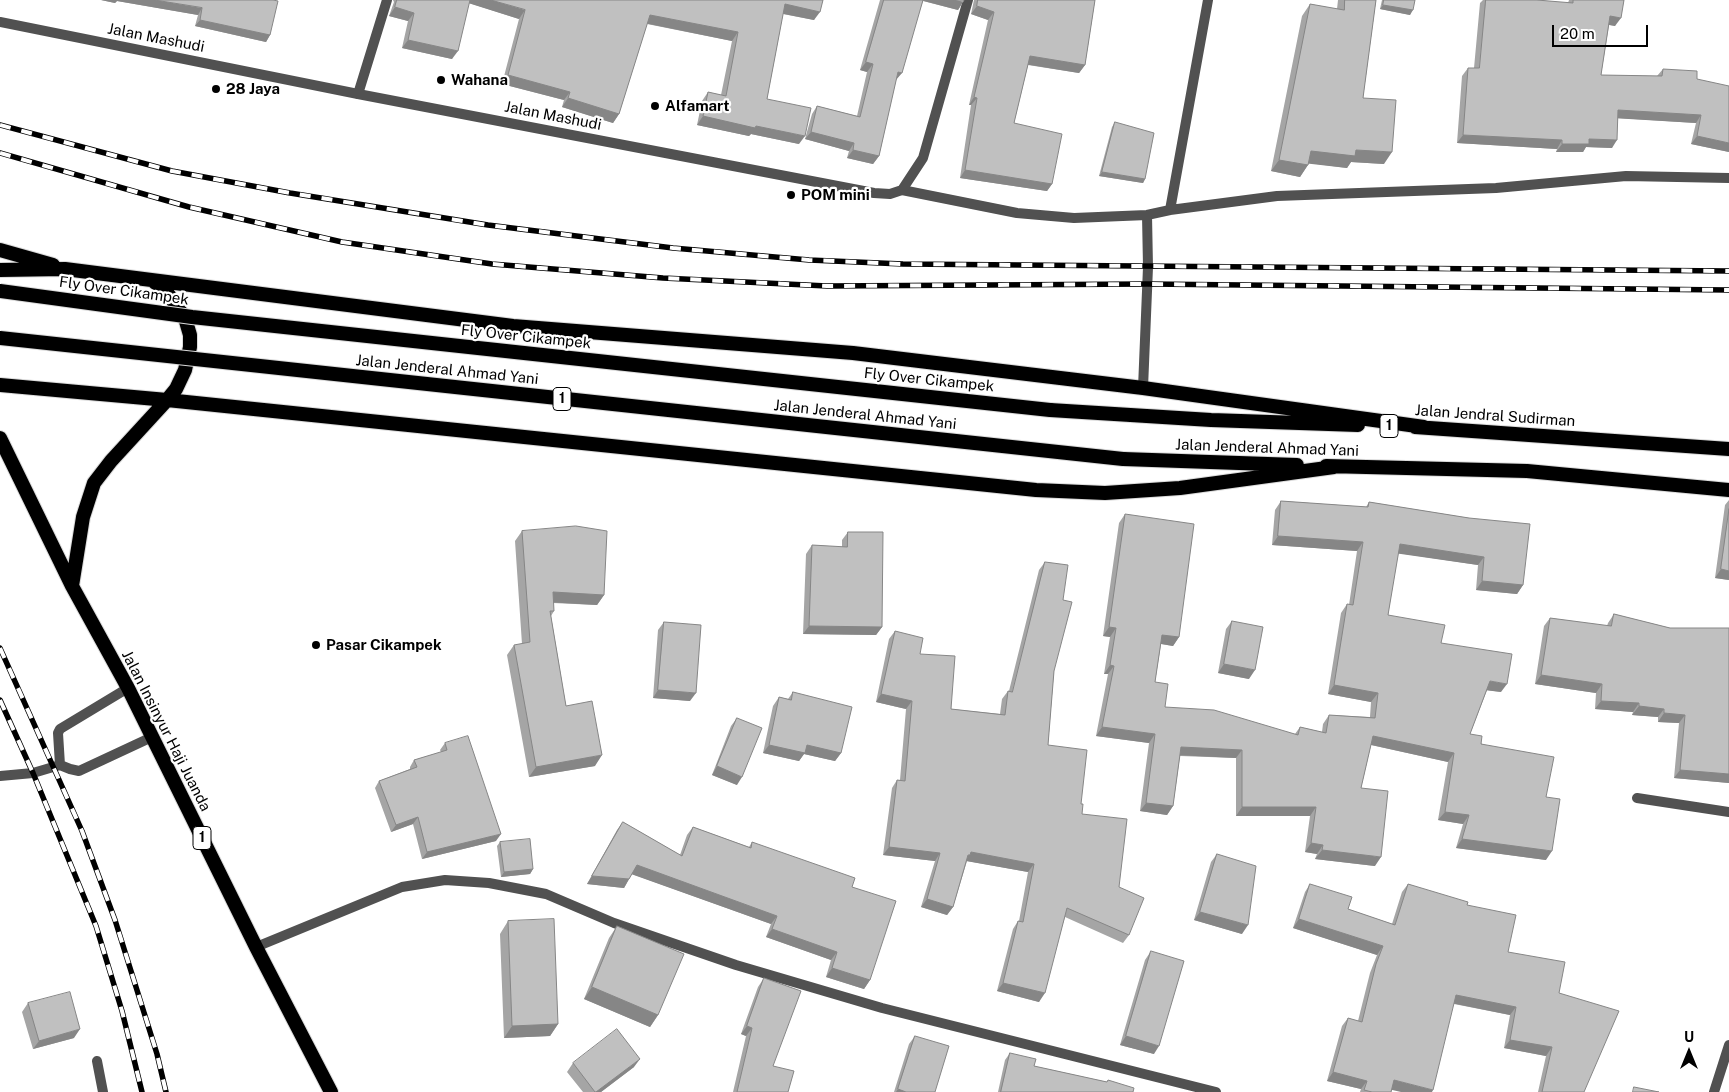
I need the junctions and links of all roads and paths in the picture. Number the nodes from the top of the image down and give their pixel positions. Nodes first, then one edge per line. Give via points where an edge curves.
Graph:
1 (387, 0) edge
2 (968, 0) edge
3 (1208, 0) edge
4 (0, 22) edge
5 (358, 94) junction
6 (1729, 178) edge
7 (902, 190) junction
8 (1170, 210) junction
9 (1147, 215) junction
10 (0, 250) edge
11 (65, 269) junction
12 (0, 270) edge
13 (153, 281) junction
14 (0, 291) edge
15 (0, 338) edge
16 (0, 385) edge
17 (1142, 388) junction
18 (167, 400) junction
19 (1050, 410) joint
20 (1424, 427) junction
21 (0, 438) edge
22 (1729, 449) edge
23 (1334, 467) junction
24 (1729, 490) edge
25 (72, 586) junction
26 (128, 688) junction
27 (152, 737) junction
28 (60, 765) junction
29 (0, 776) edge
30 (1637, 798) dead end
31 (1729, 812) edge
32 (256, 947) junction
33 (1729, 1045) edge
34 (97, 1061) dead end
35 (103, 1092) edge
36 (331, 1092) edge
37 (1216, 1092) edge
38 (1714, 1092) edge

1 - 5 street
2 - 7 street via 922,158
3 - 8 street
4 - 5 street, Jalan Mashudi
5 - 7 street, Jalan Mashudi via 874,193 890,194
6 - 8 street, Jalan Mashudi via 1626,176 1496,188 1278,196
7 - 9 street, Jalan Mashudi via 1017,213 1074,218
8 - 9 street, Jalan Mashudi
9 - 17 street via 1148,267
10 - 11 highway
11 - 12 highway
11 - 13 highway
13 - 17 highway via 513,326 853,354
13 - 18 highway via 166,291 186,318 190,335 185,370
14 - 19 highway, Fly Over Cikampek / 1, bridge via 212,319
15 - 23 highway, Jalan Jenderal Ahmad Yani / 1, bridge via 1123,459
16 - 18 highway
17 - 20 highway
18 - 23 highway via 1036,490 1105,493 1180,488
18 - 25 highway via 94,482 83,516
19 - 20 highway, Jalan Jendral Sudirman / 1 via 1210,420
20 - 22 highway, Jalan Jendral Sudirman / 1
21 - 25 highway, Jalan Insinyur Haji Juanda / 1
23 - 24 highway, Jalan Jenderal Ahmad Yani / 1 via 1527,471
25 - 26 highway, Jalan Insinyur Haji Juanda / 1
26 - 27 highway, Jalan Insinyur Haji Juanda / 1
26 - 28 street via 60,729
27 - 28 street via 79,771
27 - 32 highway, Jalan Insinyur Haji Juanda / 1
28 - 29 street via 33,773
30 - 31 street
32 - 36 highway, Jalan Insinyur Haji Juanda / 1
32 - 37 street via 402,887 445,880 490,882 546,894 614,923 736,965 873,1005
33 - 38 street
34 - 35 street

